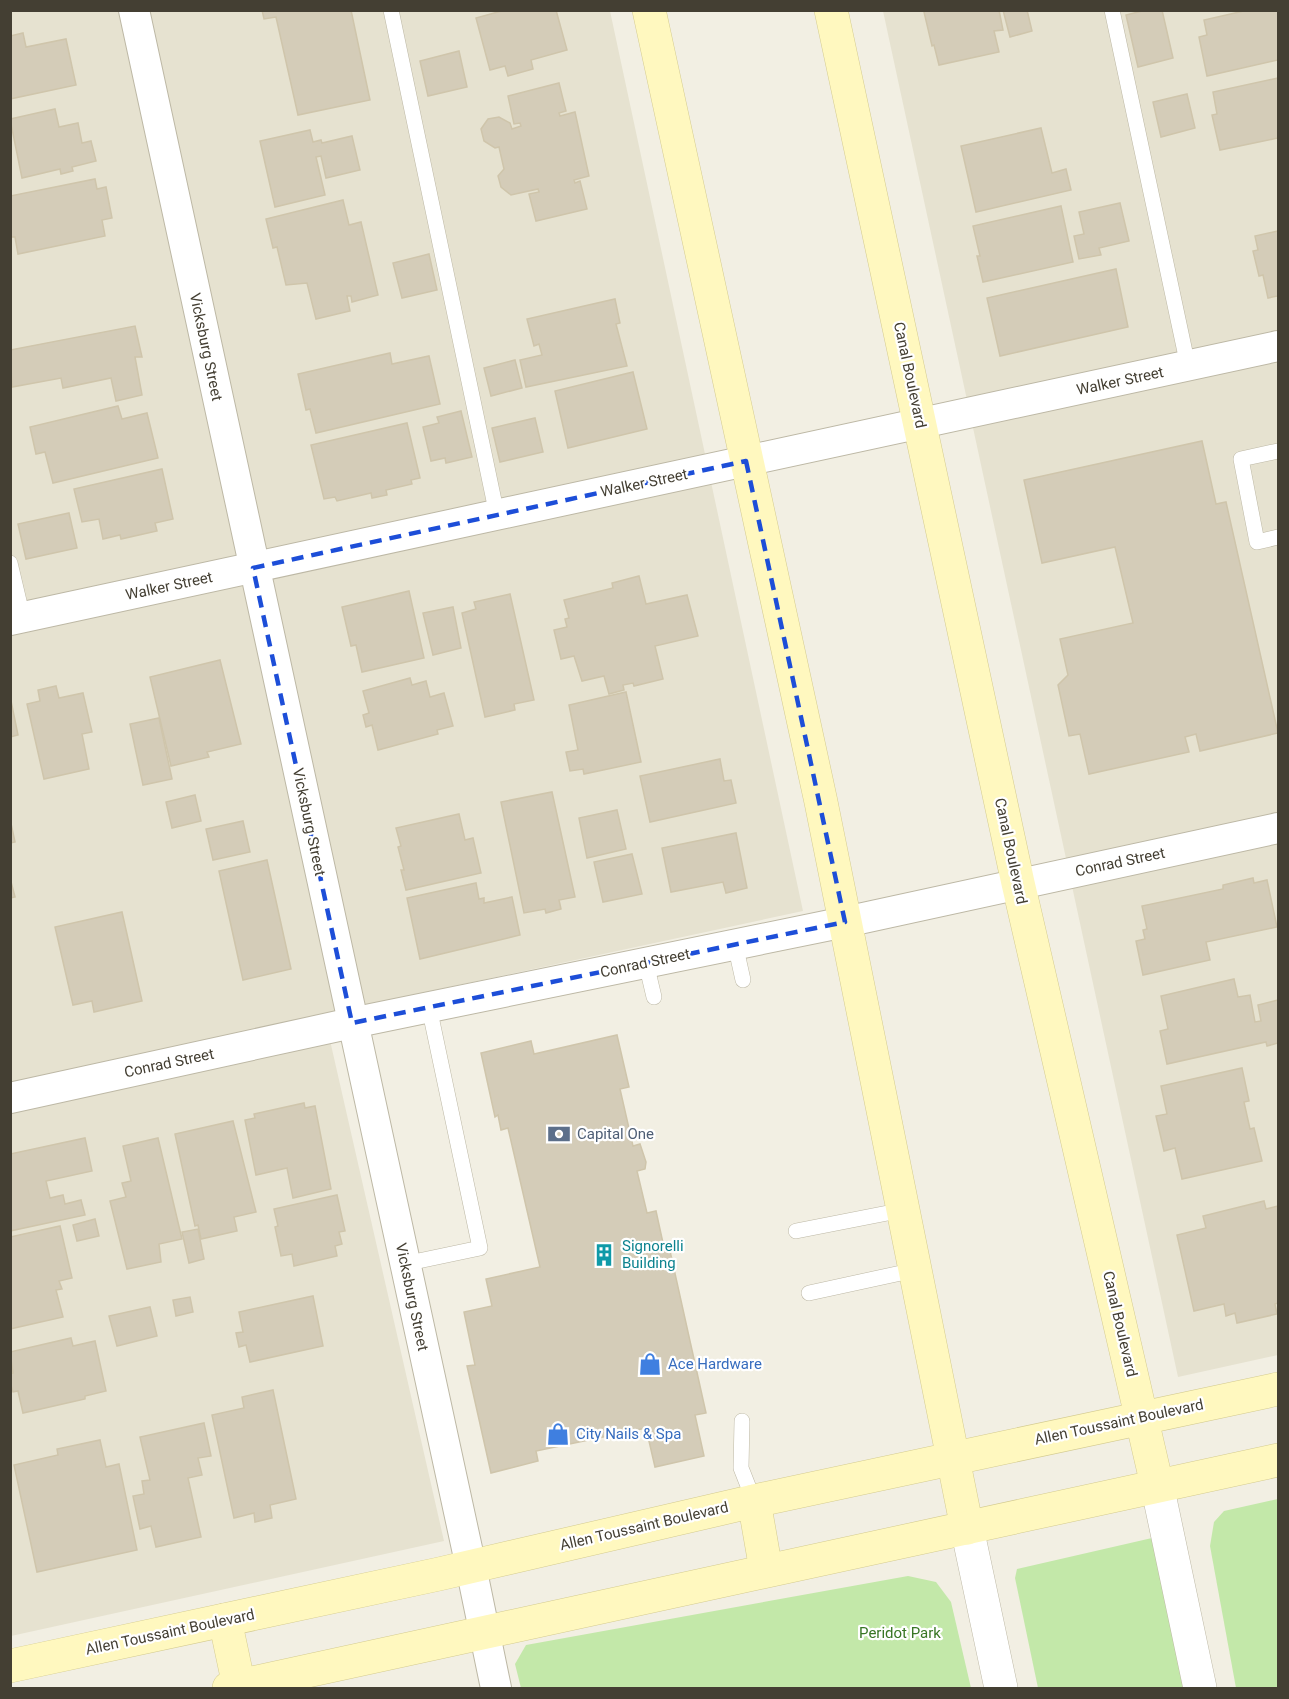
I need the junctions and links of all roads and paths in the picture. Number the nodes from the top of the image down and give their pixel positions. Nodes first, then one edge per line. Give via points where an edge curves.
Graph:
1 (134, 10) edge
2 (392, 10) edge
3 (649, 10) edge
4 (831, 10) edge
5 (1112, 10) edge
6 (1278, 346) edge
7 (1188, 366) junction
8 (920, 423) junction
9 (1278, 451) edge
10 (746, 461) junction
11 (497, 515) junction
12 (1278, 537) edge
13 (10, 563) edge
14 (254, 568) junction
15 (17, 619) edge
16 (1278, 828) edge
17 (1018, 883) junction
18 (845, 922) junction
19 (735, 944) junction
20 (646, 963) junction
21 (743, 980) dead end
22 (654, 997) dead end
23 (429, 1007) junction
24 (352, 1023) junction
25 (10, 1098) edge
26 (903, 1210) junction
27 (796, 1231) dead end
28 (404, 1264) junction
29 (915, 1269) junction
30 (809, 1293) dead end
31 (1278, 1389) edge
32 (1142, 1417) junction
33 (742, 1421) dead end
34 (953, 1459) junction
35 (1278, 1460) edge
36 (1157, 1485) junction
37 (754, 1501) junction
38 (967, 1528) junction
39 (471, 1567) junction
40 (766, 1570) junction
41 (225, 1620) junction
42 (485, 1633) junction
43 (10, 1666) edge
44 (234, 1687) edge
45 (496, 1689) edge
46 (1001, 1689) edge
47 (1200, 1689) edge

1 - 14 street, Vicksburg Street
2 - 11 lane
3 - 10 main road
4 - 8 main road, Canal Boulevard
5 - 7 lane
6 - 7 street, Walker Street
7 - 8 street, Walker Street
8 - 10 street, Walker Street
8 - 17 main road, Canal Boulevard
9 - 12 lane via 1241,459 1257,542
10 - 11 street, Walker Street
10 - 18 main road
11 - 14 street, Walker Street
13 - 15 lane
14 - 15 street, Walker Street
14 - 24 street, Vicksburg Street
16 - 17 street, Conrad Street
17 - 18 street, Conrad Street
17 - 32 main road, Canal Boulevard
18 - 19 street, Conrad Street
18 - 26 main road
19 - 20 street, Conrad Street
19 - 21 lane
20 - 22 lane
20 - 23 street, Conrad Street
23 - 24 street, Conrad Street
23 - 28 lane via 480,1248
24 - 25 street, Conrad Street
24 - 28 street, Vicksburg Street
26 - 27 lane
26 - 29 main road
28 - 39 street, Vicksburg Street
29 - 30 lane
29 - 34 main road
31 - 32 main road, Allen Toussaint Boulevard
32 - 34 main road, Allen Toussaint Boulevard
32 - 36 main road, Canal Boulevard
33 - 37 lane via 741,1468
34 - 37 main road, Allen Toussaint Boulevard
34 - 38 main road
35 - 36 main road
36 - 38 main road
36 - 47 street, Canal Boulevard
37 - 39 main road, Allen Toussaint Boulevard
37 - 40 main road
38 - 40 main road
38 - 46 street
39 - 41 main road, Allen Toussaint Boulevard
39 - 42 street, Vicksburg Street
40 - 42 main road
41 - 43 main road, Allen Toussaint Boulevard
41 - 44 main road
42 - 44 main road
42 - 45 street, Vicksburg Street

